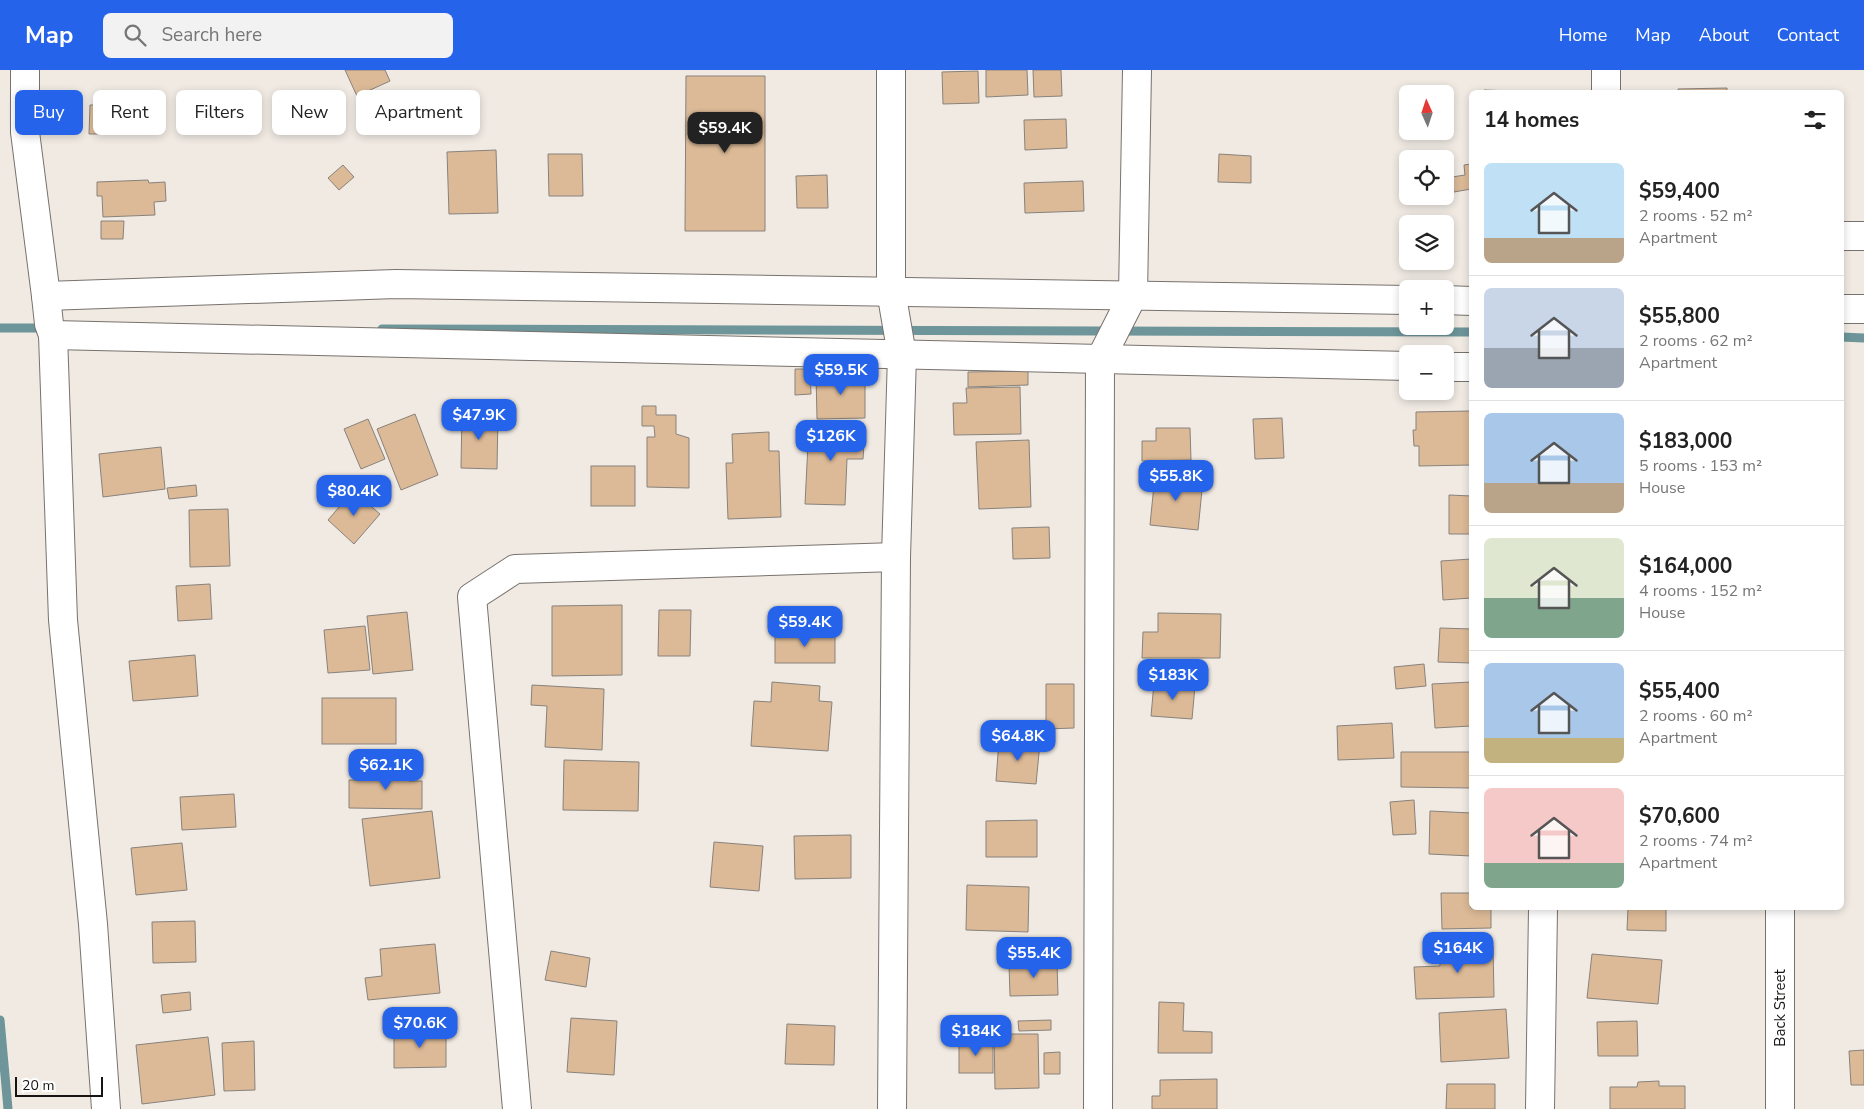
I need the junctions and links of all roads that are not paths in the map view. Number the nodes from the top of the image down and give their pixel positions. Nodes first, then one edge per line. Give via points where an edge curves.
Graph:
1 (25, 70) edge
2 (890, 70) edge
3 (1137, 70) edge
4 (1606, 70) edge
5 (1606, 90) edge
6 (1844, 236) edge
7 (1864, 236) edge
8 (891, 291) junction
9 (1133, 295) junction
10 (46, 296) junction
11 (1399, 300) edge
12 (1454, 300) edge
13 (1469, 301) edge
14 (1844, 309) edge
15 (1864, 309) edge
16 (54, 335) junction
17 (902, 355) junction
18 (1100, 360) junction
19 (1399, 366) edge
20 (1454, 367) edge
21 (1469, 368) edge
22 (896, 557) junction
23 (1543, 910) edge
24 (1780, 910) edge
25 (106, 1109) edge
26 (517, 1109) edge
27 (892, 1109) edge
28 (1098, 1109) edge
29 (1540, 1109) edge
30 (1780, 1109) edge

1 - 10 street via 24,132
2 - 8 street
3 - 9 street
4 - 5 street
6 - 7 street
8 - 9 street
8 - 10 street via 396,284
8 - 17 street
9 - 11 street
9 - 18 street
10 - 16 street via 49,324
12 - 13 street
14 - 15 street
16 - 17 street
16 - 25 street via 63,620 93,924
17 - 18 street
17 - 22 street
18 - 19 street
18 - 28 street
20 - 21 street
22 - 26 street via 515,568 472,597
22 - 27 street
23 - 29 street
24 - 30 street, Back Street

